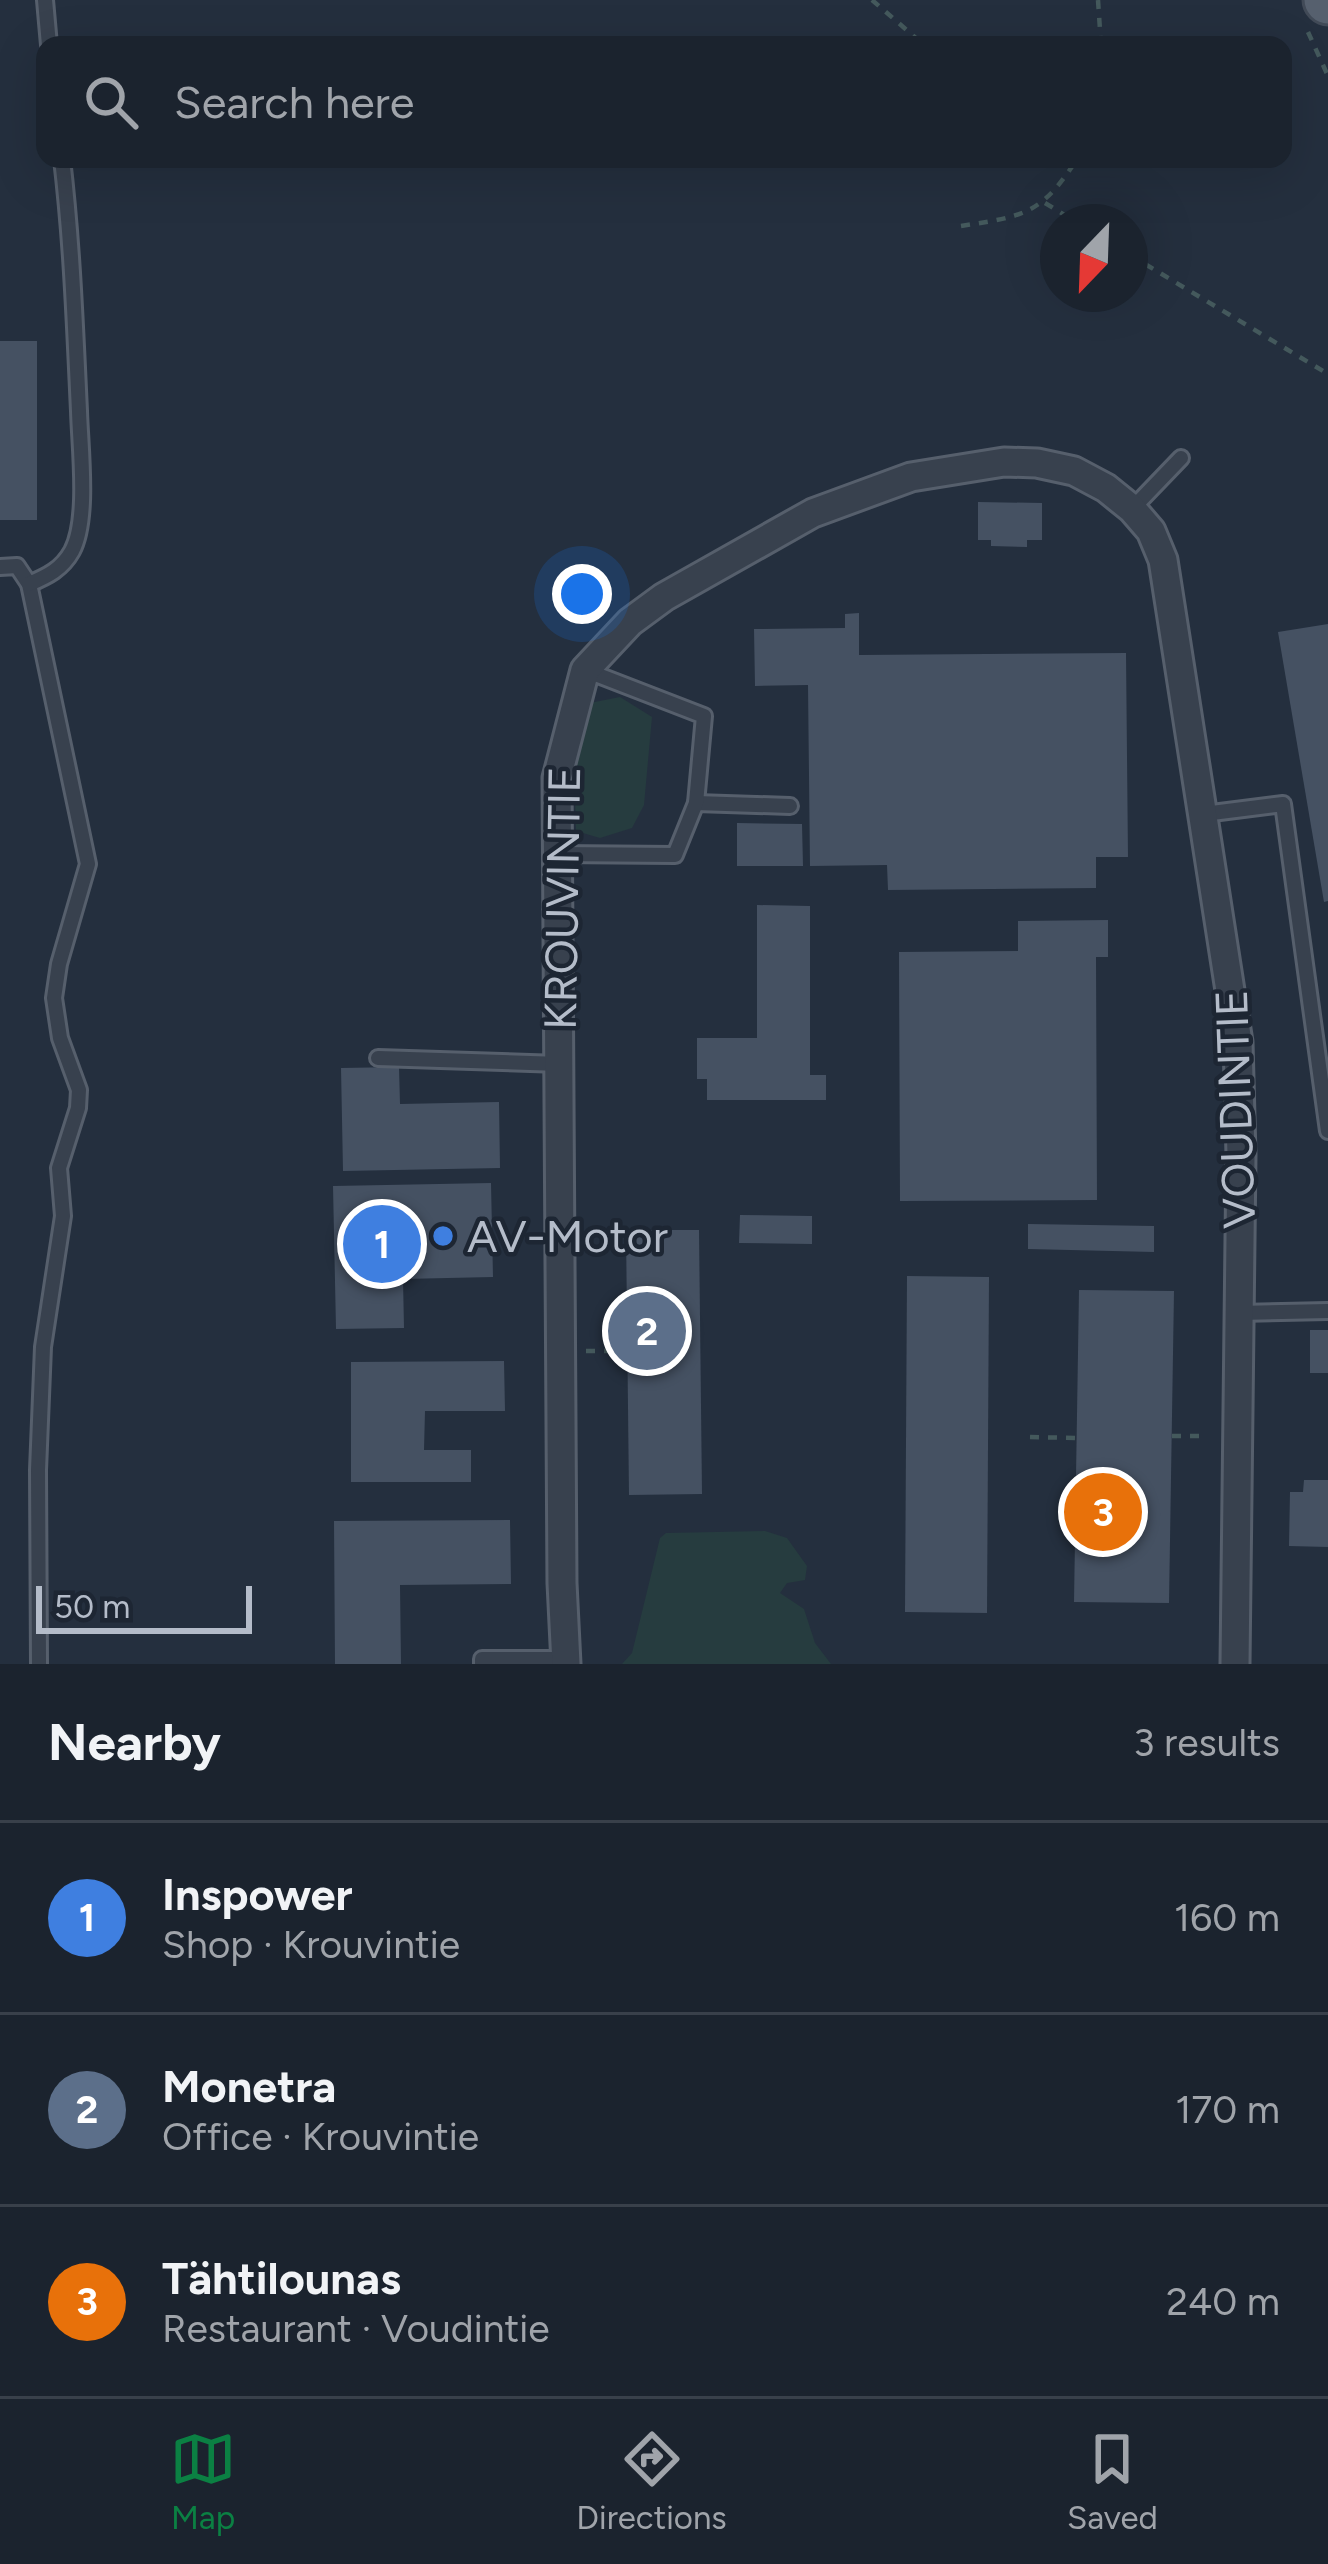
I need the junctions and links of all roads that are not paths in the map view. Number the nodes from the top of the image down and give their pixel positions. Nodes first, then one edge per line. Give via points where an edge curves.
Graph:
1 (45, 0) edge
2 (48, 36) edge
3 (63, 168) edge
4 (1181, 458) dead end
5 (1132, 508) junction
6 (1163, 560) joint
7 (0, 567) edge
8 (29, 584) junction
9 (585, 670) junction
10 (696, 802) junction
11 (790, 806) dead end
12 (1204, 814) junction
13 (557, 854) junction
14 (378, 1058) dead end
15 (560, 1064) junction
16 (1328, 1131) edge
17 (1328, 1311) edge
18 (1239, 1313) junction
19 (566, 1662) edge
20 (40, 1664) edge
21 (482, 1664) edge
22 (1235, 1664) edge

1 - 2 lane
3 - 8 lane via 80,530 55,573
4 - 5 lane
5 - 6 street, KROUVINTIE
5 - 9 street, KROUVINTIE via 1074,471 1037,463 911,477 813,513 664,597
6 - 12 street, VOUDINTIE
7 - 8 lane via 17,566
8 - 20 lane via 88,864 54,998 79,1090 59,1168 64,1216 43,1347
9 - 10 lane via 704,716
9 - 13 street, KROUVINTIE via 557,778
10 - 11 lane
10 - 13 lane via 675,855
12 - 16 lane via 1283,804
12 - 18 street, VOUDINTIE via 1238,1042
13 - 15 street, KROUVINTIE
14 - 15 lane
15 - 19 street, KROUVINTIE
17 - 18 lane
18 - 22 street, VOUDINTIE
19 - 21 lane

